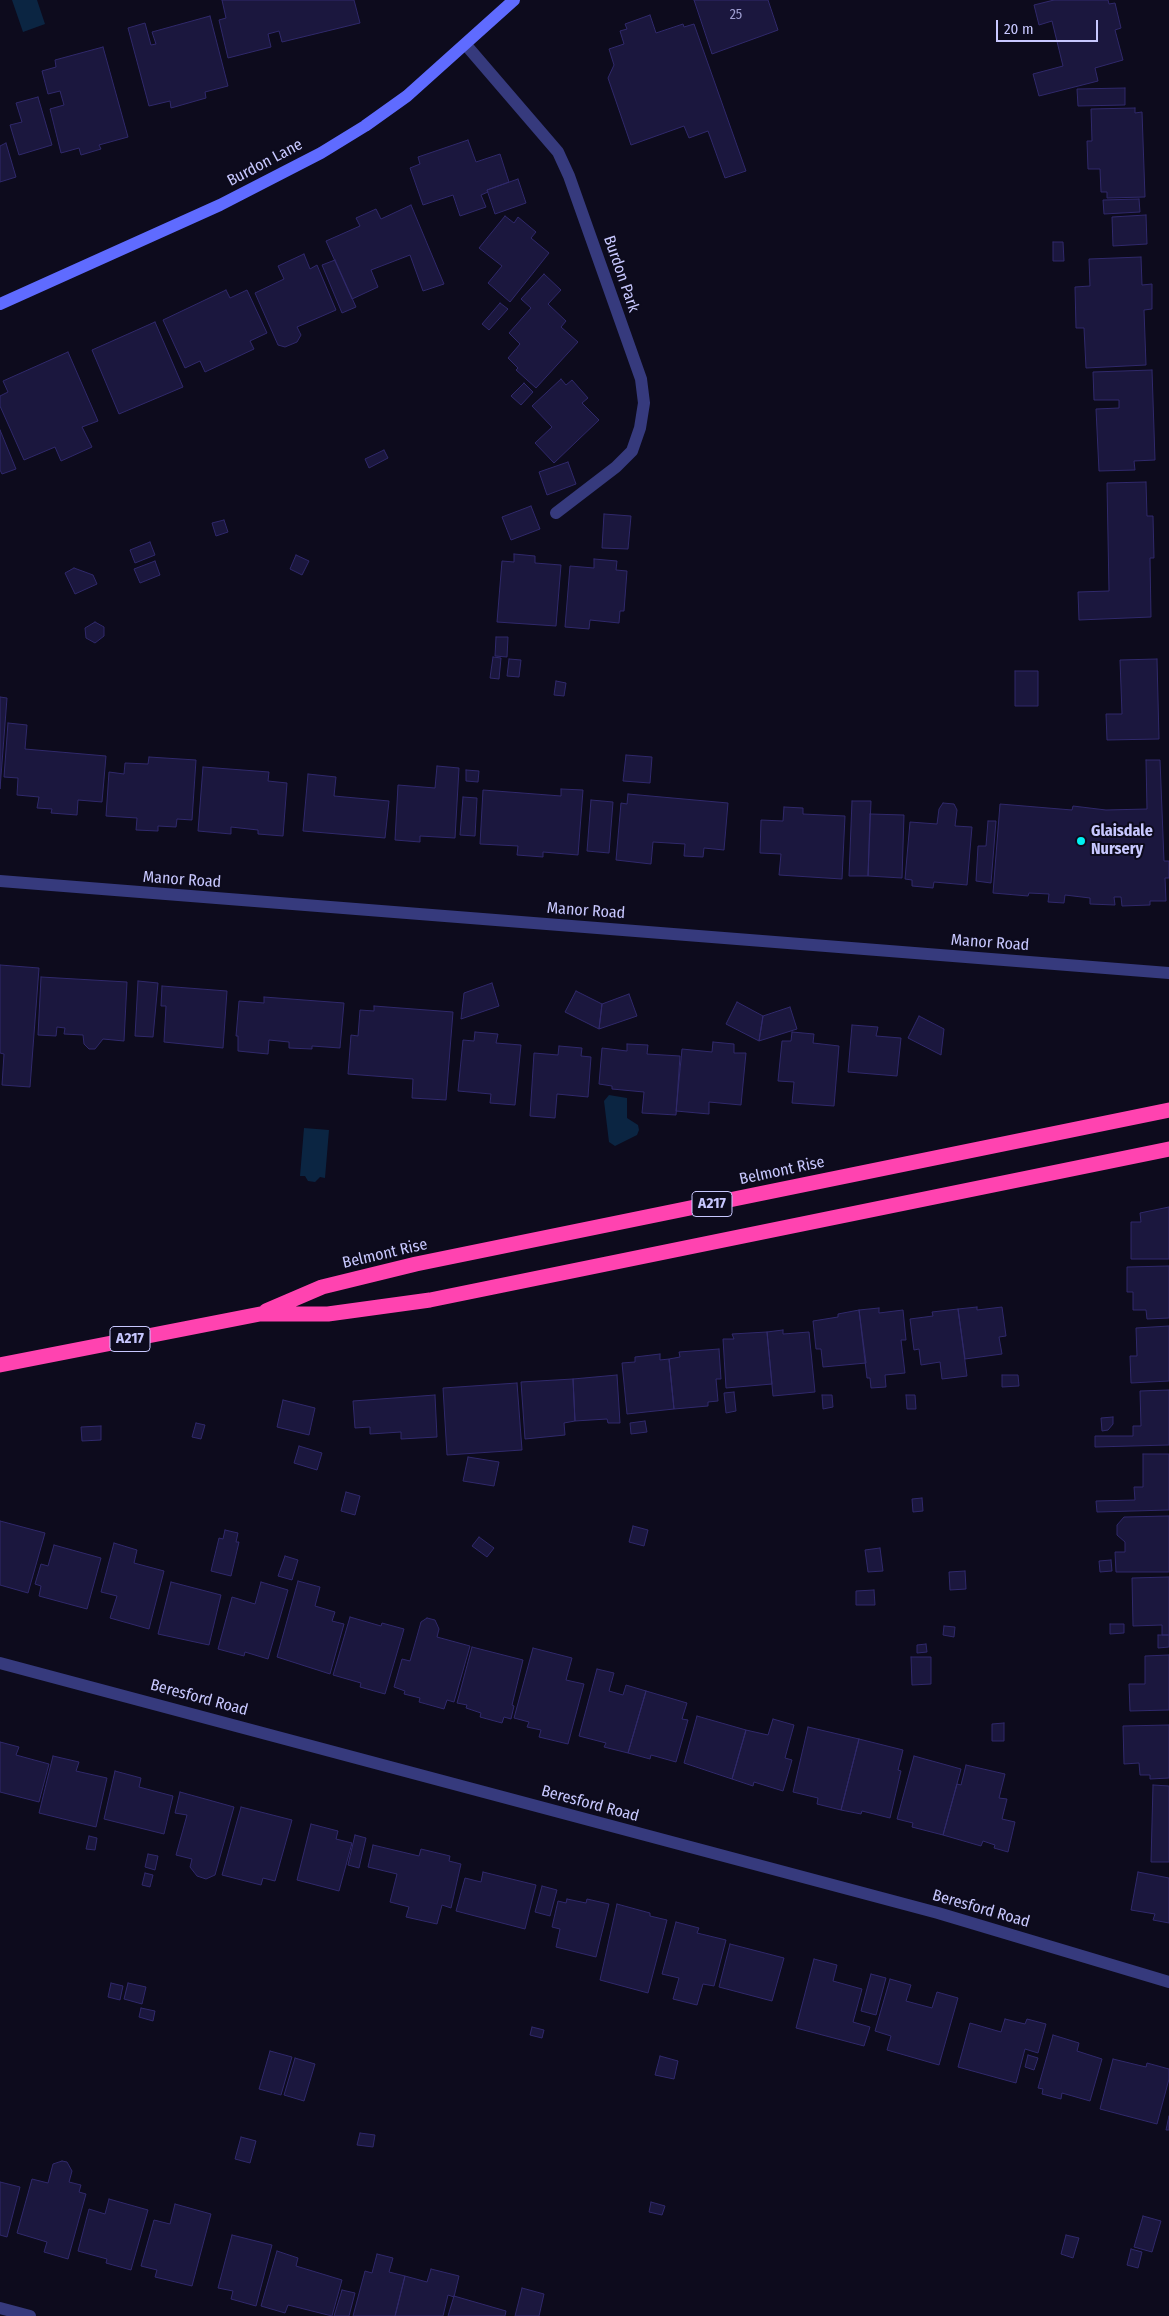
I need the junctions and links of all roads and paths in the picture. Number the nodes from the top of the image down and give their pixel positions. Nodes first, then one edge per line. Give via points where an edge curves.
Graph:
1 (514, 0) edge
2 (466, 45) junction
3 (0, 304) edge
4 (556, 513) dead end
5 (0, 881) edge
6 (1169, 973) edge
7 (1169, 1110) edge
8 (1169, 1149) edge
9 (260, 1314) junction
10 (0, 1366) edge
11 (0, 1663) edge
12 (1169, 1982) edge
13 (0, 2308) edge
14 (30, 2316) edge

1 - 2 street, Burdon Lane
2 - 3 street, Burdon Lane via 407,96 372,121 296,166 220,205
2 - 4 street, Burdon Park via 558,152 640,379 644,403 632,452
5 - 6 street, Manor Road
7 - 9 highway, Belmont Rise / A217 via 416,1264 322,1287
8 - 9 highway, Belmont Rise / A217 via 430,1300 328,1314
9 - 10 highway, Belmont Rise / A217
11 - 12 street, Beresford Road via 938,1913
13 - 14 street

